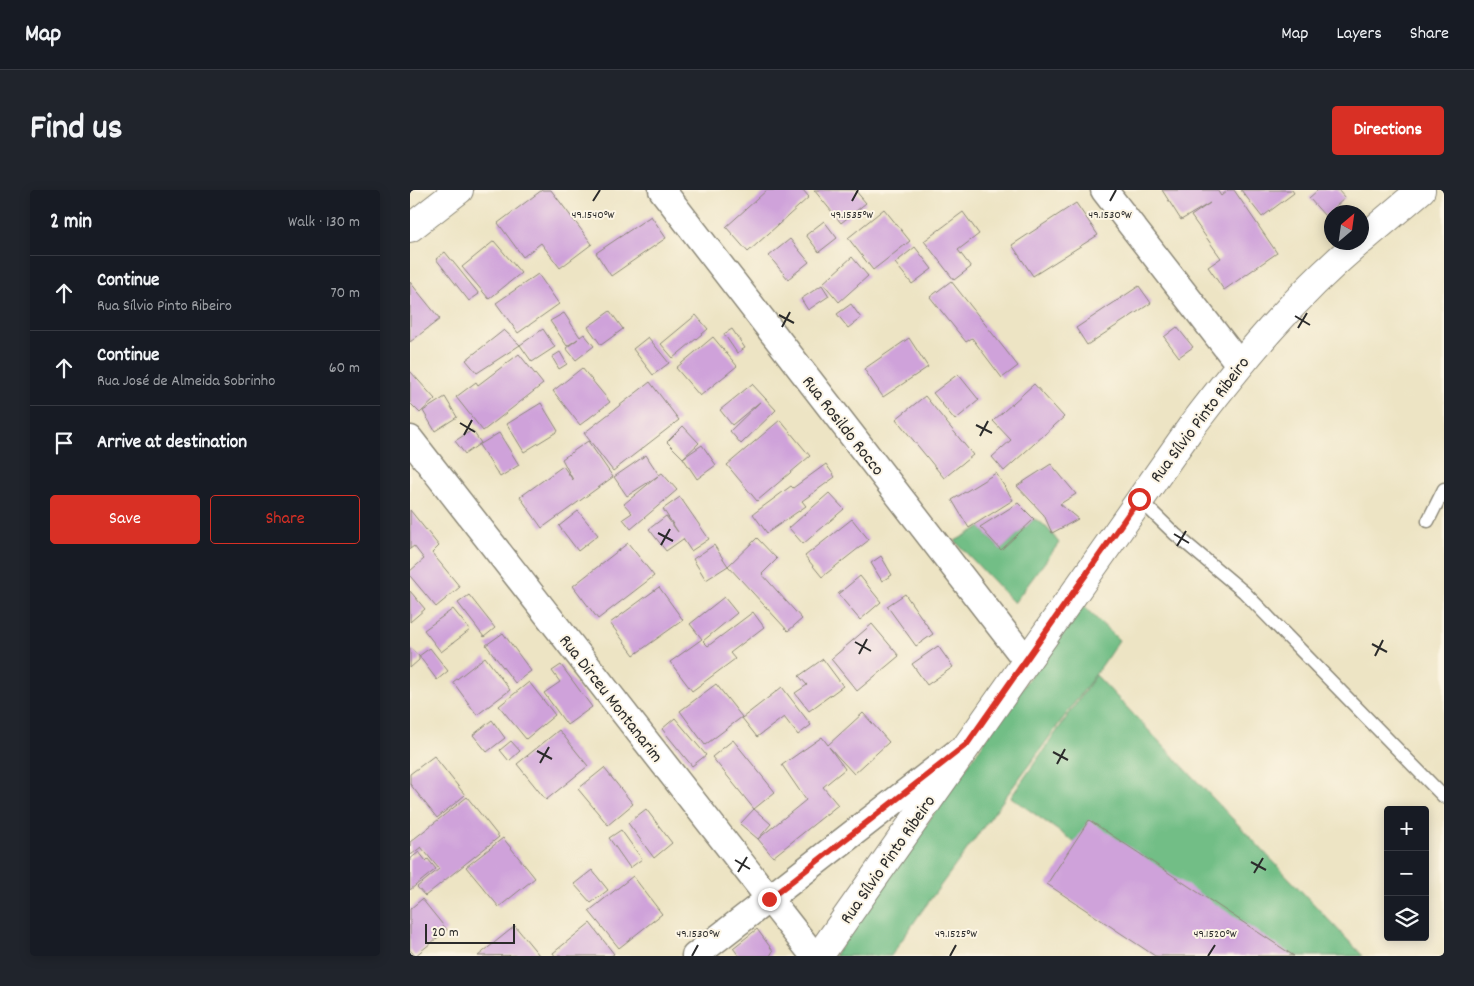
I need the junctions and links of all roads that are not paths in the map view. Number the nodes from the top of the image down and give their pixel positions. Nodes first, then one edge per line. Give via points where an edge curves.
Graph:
1 (459, 190) edge
2 (662, 190) edge
3 (1104, 190) edge
4 (1421, 190) edge
5 (410, 228) edge
6 (1369, 234) edge
7 (1349, 250) edge
8 (1239, 364) junction
9 (410, 439) edge
10 (1444, 489) edge
11 (1139, 499) junction
12 (1428, 521) dead end
13 (1026, 660) junction
14 (967, 744) junction
15 (1444, 797) edge
16 (769, 899) junction
17 (696, 956) edge
18 (814, 956) edge
19 (819, 956) edge

1 - 5 street
2 - 13 street, Rua Rosildo Rocco
3 - 8 street
4 - 6 street
7 - 8 street, Rua Sílvio Pinto Ribeiro via 1289,308
8 - 11 street, Rua Sílvio Pinto Ribeiro
9 - 16 street, Rua Dirceu Montanarim
10 - 12 lane
11 - 13 street, Rua Sílvio Pinto Ribeiro
11 - 15 lane via 1244,592
13 - 14 street, Rua Sílvio Pinto Ribeiro
14 - 16 street
14 - 19 street, Rua Sílvio Pinto Ribeiro
16 - 17 street
16 - 18 street, Rua Dirceu Montanarim

